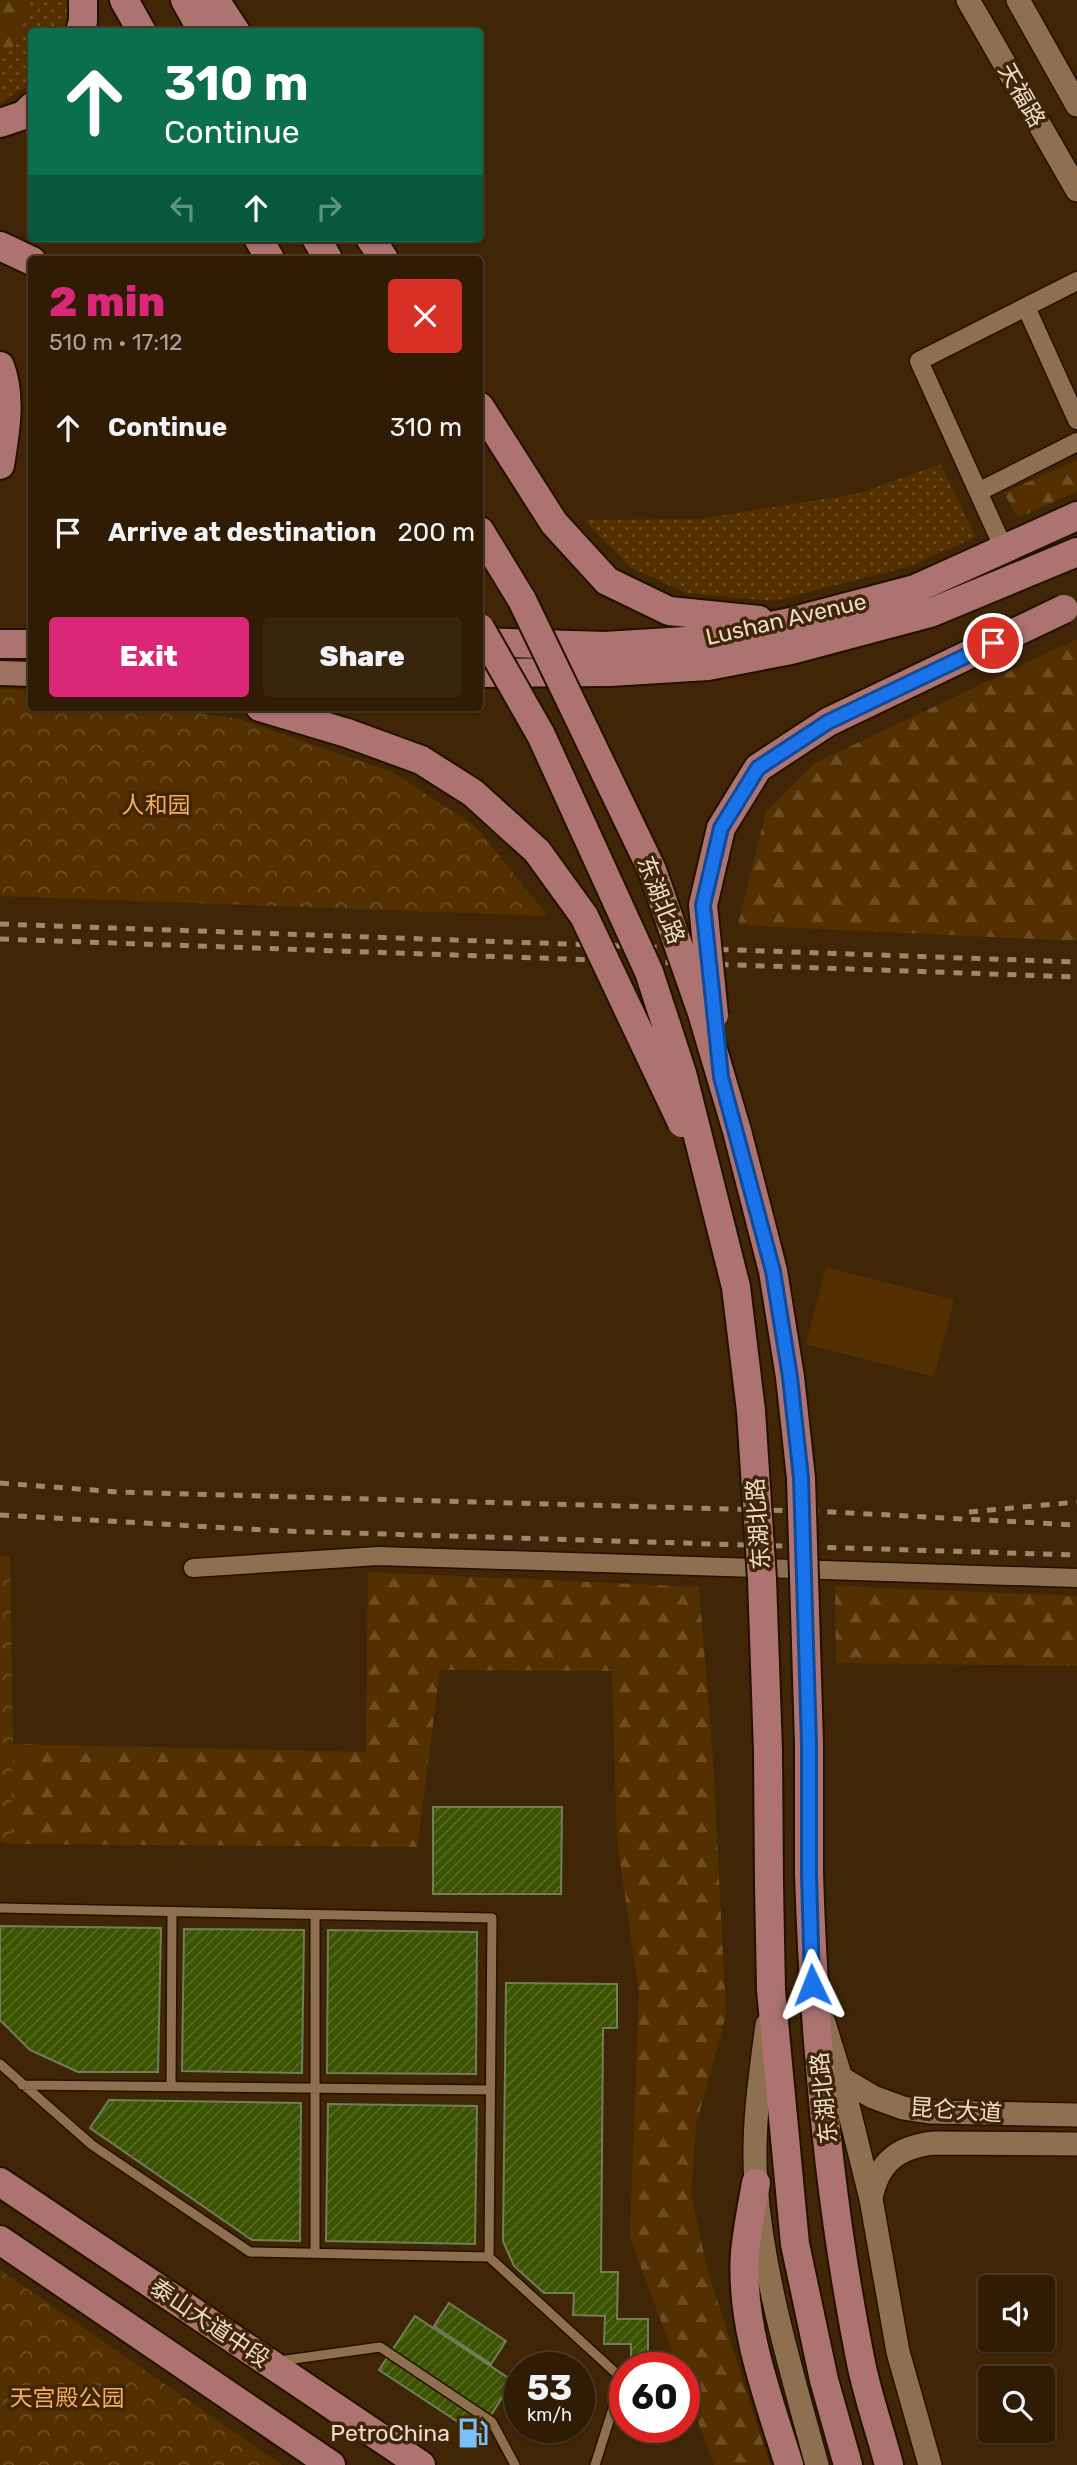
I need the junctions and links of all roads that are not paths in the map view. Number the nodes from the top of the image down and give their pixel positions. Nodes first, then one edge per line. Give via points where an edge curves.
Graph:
1 (83, 0) edge
2 (124, 0) edge
3 (185, 0) edge
4 (215, 0) edge
5 (968, 0) edge
6 (1018, 0) edge
7 (81, 28) edge
8 (140, 28) edge
9 (201, 28) edge
10 (233, 28) edge
11 (1077, 104) edge
12 (28, 111) edge
13 (0, 123) edge
14 (1077, 190) edge
15 (0, 246) edge
16 (28, 259) edge
17 (1077, 281) edge
18 (1026, 307) junction
19 (0, 366) edge
20 (483, 412) edge
21 (1077, 420) edge
22 (1077, 442) edge
23 (0, 465) edge
24 (978, 492) junction
25 (1077, 516) edge
26 (483, 536) edge
27 (1004, 549) junction
28 (1077, 552) edge
29 (1070, 606) edge
30 (786, 623) junction
31 (483, 633) edge
32 (483, 642) edge
33 (0, 644) edge
34 (28, 644) edge
35 (0, 673) edge
36 (483, 673) edge
37 (28, 674) edge
38 (273, 711) edge
39 (721, 1077) junction
40 (710, 1184) junction
41 (192, 1568) dead end
42 (1077, 1578) edge
43 (0, 1908) edge
44 (172, 1913) junction
45 (315, 1915) junction
46 (812, 1985) junction
47 (772, 1990) junction
48 (0, 2064) edge
49 (841, 2078) junction
50 (22, 2085) junction
51 (171, 2086) junction
52 (315, 2088) junction
53 (490, 2090) junction
54 (1077, 2115) edge
55 (1077, 2144) edge
56 (0, 2182) edge
57 (755, 2183) junction
58 (871, 2199) junction
59 (0, 2240) edge
60 (315, 2252) junction
61 (489, 2256) junction
62 (268, 2362) junction
63 (331, 2465) edge
64 (421, 2465) edge
65 (515, 2465) edge
66 (595, 2465) edge
67 (789, 2465) edge
68 (817, 2465) edge
69 (848, 2465) edge
70 (890, 2465) edge
71 (930, 2465) edge

1 - 7 main road
2 - 8 main road
3 - 9 main road
4 - 10 main road
5 - 14 street, 天福路
6 - 11 street, 天福路
12 - 13 main road
15 - 16 main road
17 - 18 street
18 - 21 street
18 - 24 street via 919,361
19 - 23 main road via 7,425
20 - 30 main road via 555,523 607,582 669,611
22 - 24 street
24 - 27 street
25 - 27 main road, Lushan Avenue
26 - 39 main road, 东湖北路, bridge via 522,600 652,870
27 - 30 main road, Lushan Avenue via 915,589
28 - 36 main road, Lushan Avenue via 930,613 791,650 708,666
29 - 39 main road, bridge via 828,722 758,768 721,828 703,905
30 - 32 main road, Lushan Avenue via 701,640 605,646
31 - 40 main road, 东湖北路, bridge via 541,735 649,972 682,1073
33 - 34 main road
35 - 37 main road
38 - 40 main road, bridge via 421,760 473,793 537,851 584,916
39 - 46 main road, 东湖北路, bridge via 773,1271 801,1478
40 - 47 main road, 东湖北路, bridge via 736,1287 751,1411 765,1645
41 - 42 street via 378,1556
43 - 44 lane
44 - 45 lane
44 - 51 lane
45 - 52 lane
45 - 53 lane via 492,1919
46 - 49 street
46 - 70 main road, 东湖北路 via 840,2241 862,2366
47 - 57 street via 755,2117
47 - 69 main road, 东湖北路 via 795,2244
48 - 50 lane
49 - 54 street, 昆仑大道 via 904,2108 929,2112
49 - 58 street
50 - 51 lane
50 - 60 lane via 92,2145 250,2252
51 - 52 lane
52 - 53 lane
52 - 60 lane
53 - 61 lane
55 - 58 street, 昆仑大道 via 918,2145 884,2165
56 - 62 main road, 泰山大道中段
57 - 67 main road via 745,2255 749,2323
57 - 68 street via 766,2264
58 - 71 street via 898,2353
59 - 63 main road
60 - 61 lane
61 - 66 lane via 617,2374 615,2402
62 - 64 main road, 泰山大道中段
62 - 65 lane via 380,2347 492,2422

